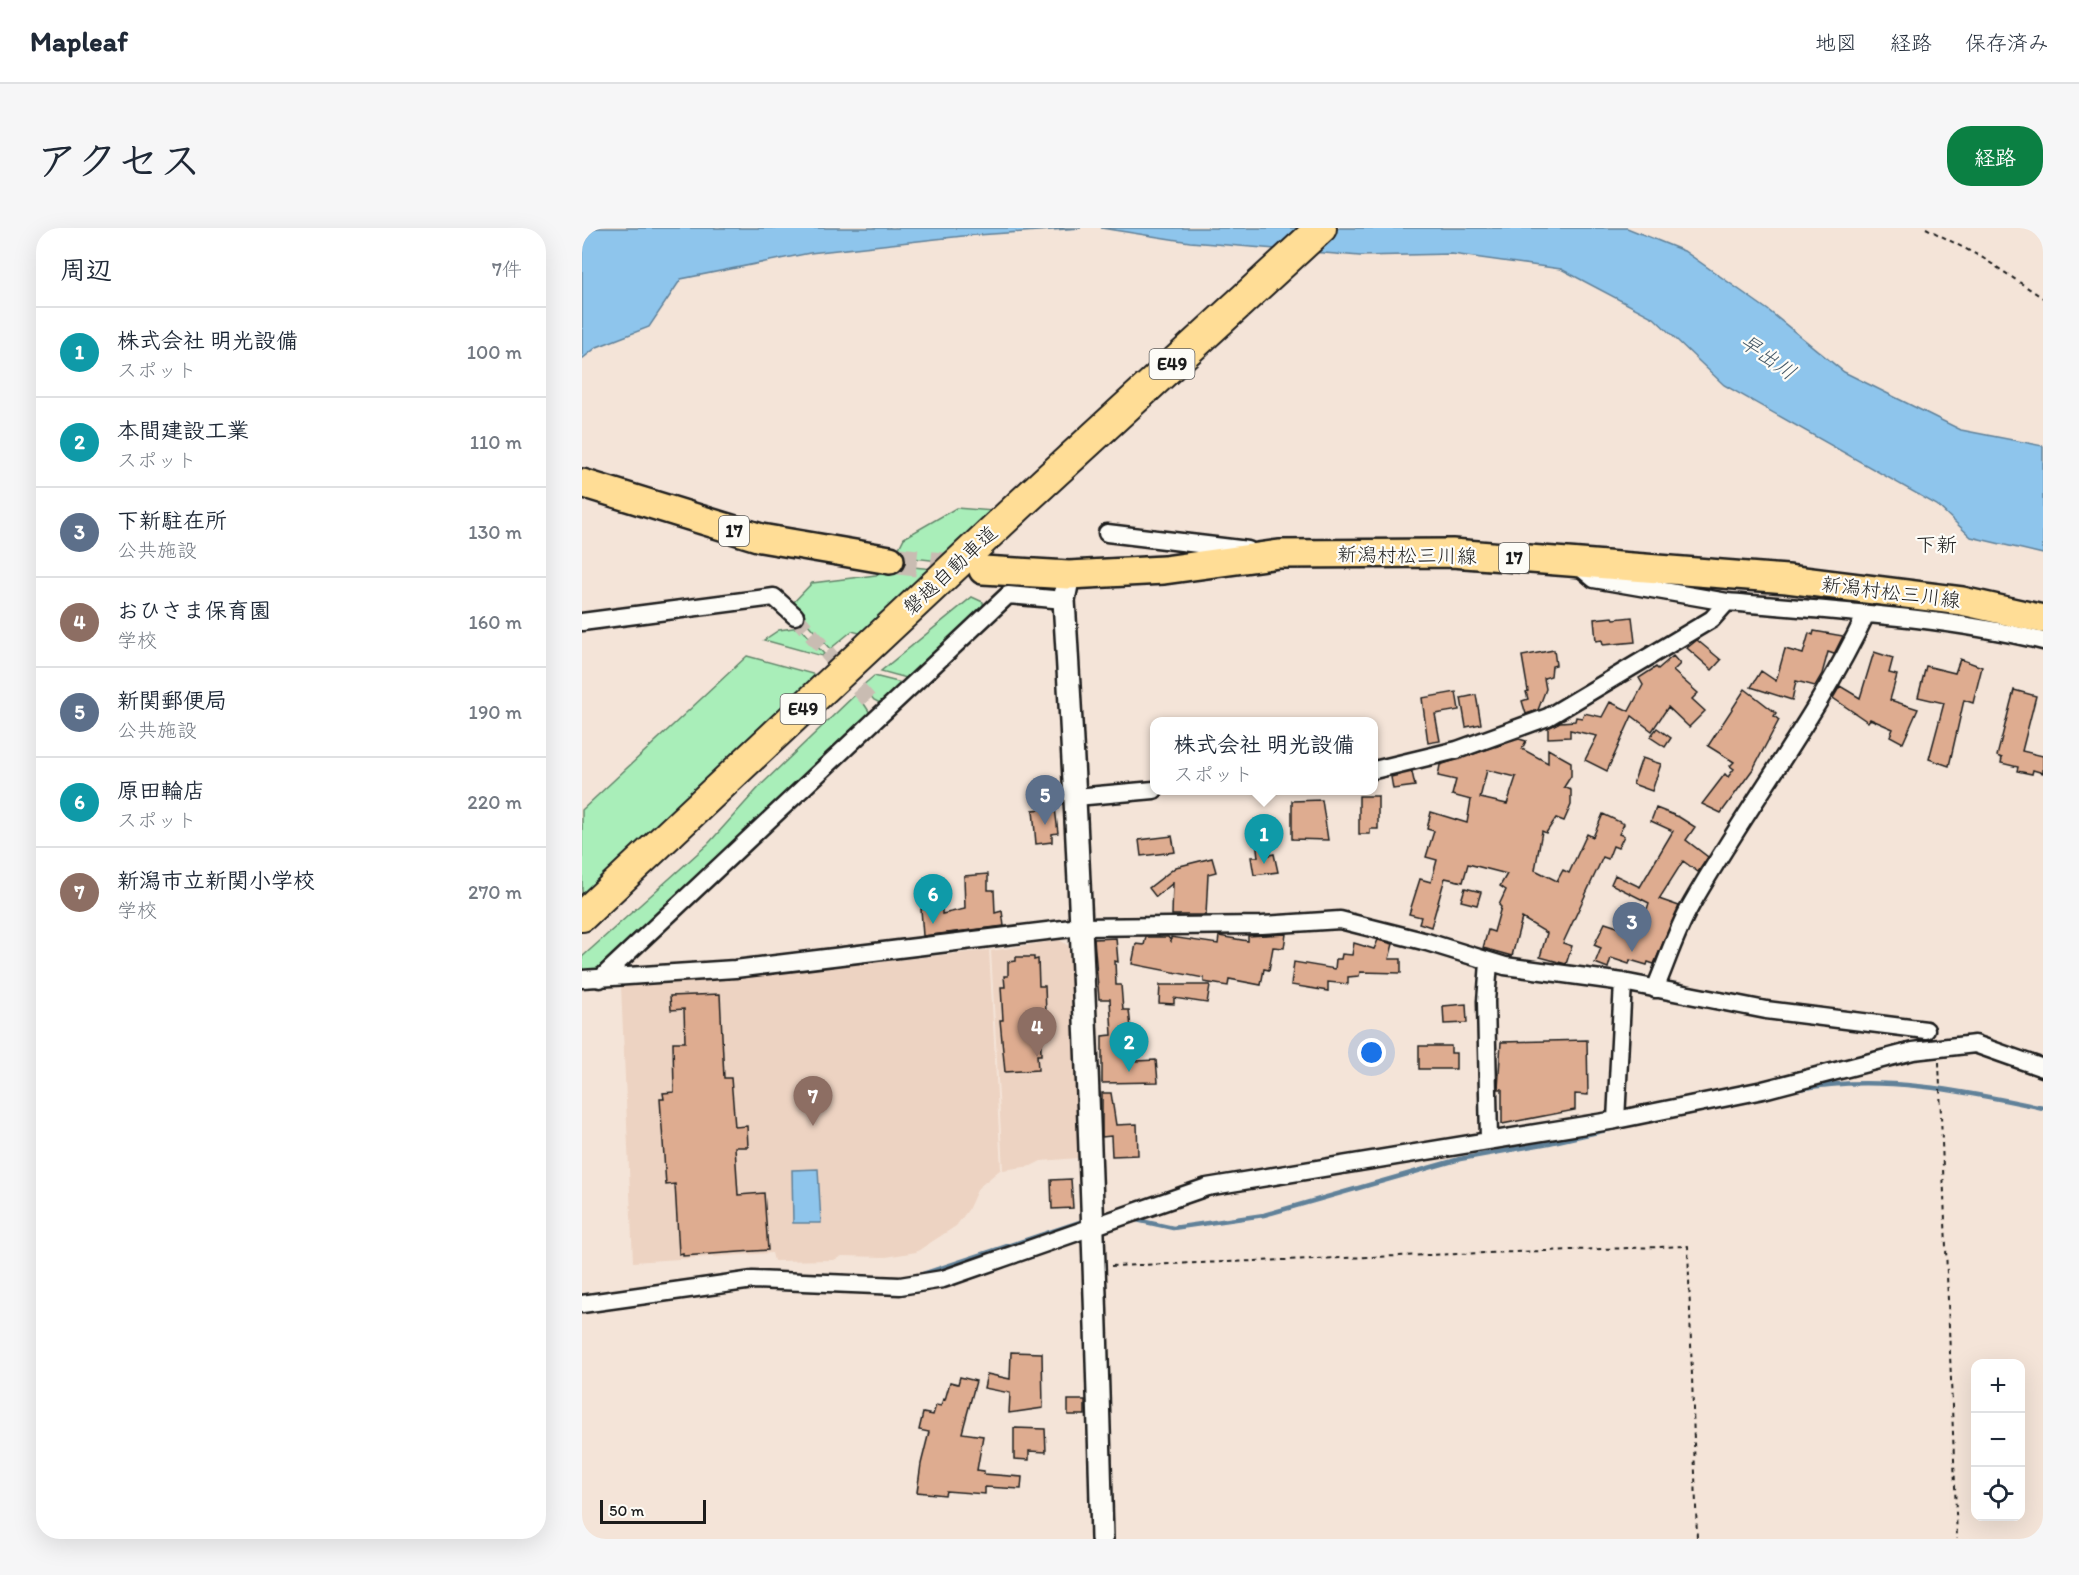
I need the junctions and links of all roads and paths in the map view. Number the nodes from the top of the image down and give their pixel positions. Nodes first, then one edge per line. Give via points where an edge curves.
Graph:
1 (1321, 228) edge
2 (1926, 228) edge
3 (2043, 298) edge
4 (582, 483) edge
5 (1107, 533) dead end
6 (1279, 554) junction
7 (891, 560) tunnel mouth
8 (1574, 563) junction
9 (983, 570) tunnel mouth
10 (1067, 588) junction
11 (1727, 602) junction
12 (1866, 614) junction
13 (795, 616) tunnel mouth
14 (2043, 620) edge
15 (582, 622) edge
16 (2043, 641) edge
17 (1378, 769) edge
18 (1150, 790) edge
19 (1076, 797) junction
20 (582, 916) edge
21 (1080, 927) junction
22 (1489, 963) junction
23 (582, 979) edge
24 (600, 979) junction
25 (1623, 982) junction
26 (1655, 989) junction
27 (1926, 1030) dead end
28 (1939, 1049) junction
29 (2043, 1068) edge
30 (1616, 1120) junction
31 (1489, 1139) junction
32 (1094, 1227) junction
33 (1095, 1267) junction
34 (582, 1304) edge
35 (1102, 1539) edge
36 (1697, 1539) edge
37 (1957, 1539) edge

1 - 20 highway, 磐越自動車道 / E49
2 - 3 path via 2018,279
4 - 7 main road, 17 via 761,538
5 - 6 street
6 - 8 main road, 新潟村松三川線 / 17 via 1452,553
6 - 10 main road, 新潟村松三川線 / 17
8 - 11 street via 1594,579
8 - 14 main road, 新潟村松三川線 / 17 via 1843,586 1962,601
9 - 10 main road, 新潟村松三川線 / 17
10 - 19 street
10 - 24 street via 1008,594 877,708
11 - 12 street
11 - 17 street via 1712,619 1548,717 1457,750
12 - 16 street
12 - 26 street via 1847,654 1690,906
13 - 15 street via 774,597
18 - 19 street
19 - 21 street
21 - 22 street via 1262,926 1340,920
21 - 24 street via 735,969
21 - 32 street
22 - 25 street
22 - 31 street
23 - 24 street
25 - 26 street
25 - 30 street
26 - 27 street via 1766,1010
28 - 29 street via 1975,1044
28 - 30 street via 1913,1051 1763,1090
28 - 37 path
30 - 31 street
31 - 32 street via 1207,1187
32 - 33 street
32 - 34 street via 943,1279 900,1286 753,1280
33 - 35 street
33 - 36 path via 1688,1246

